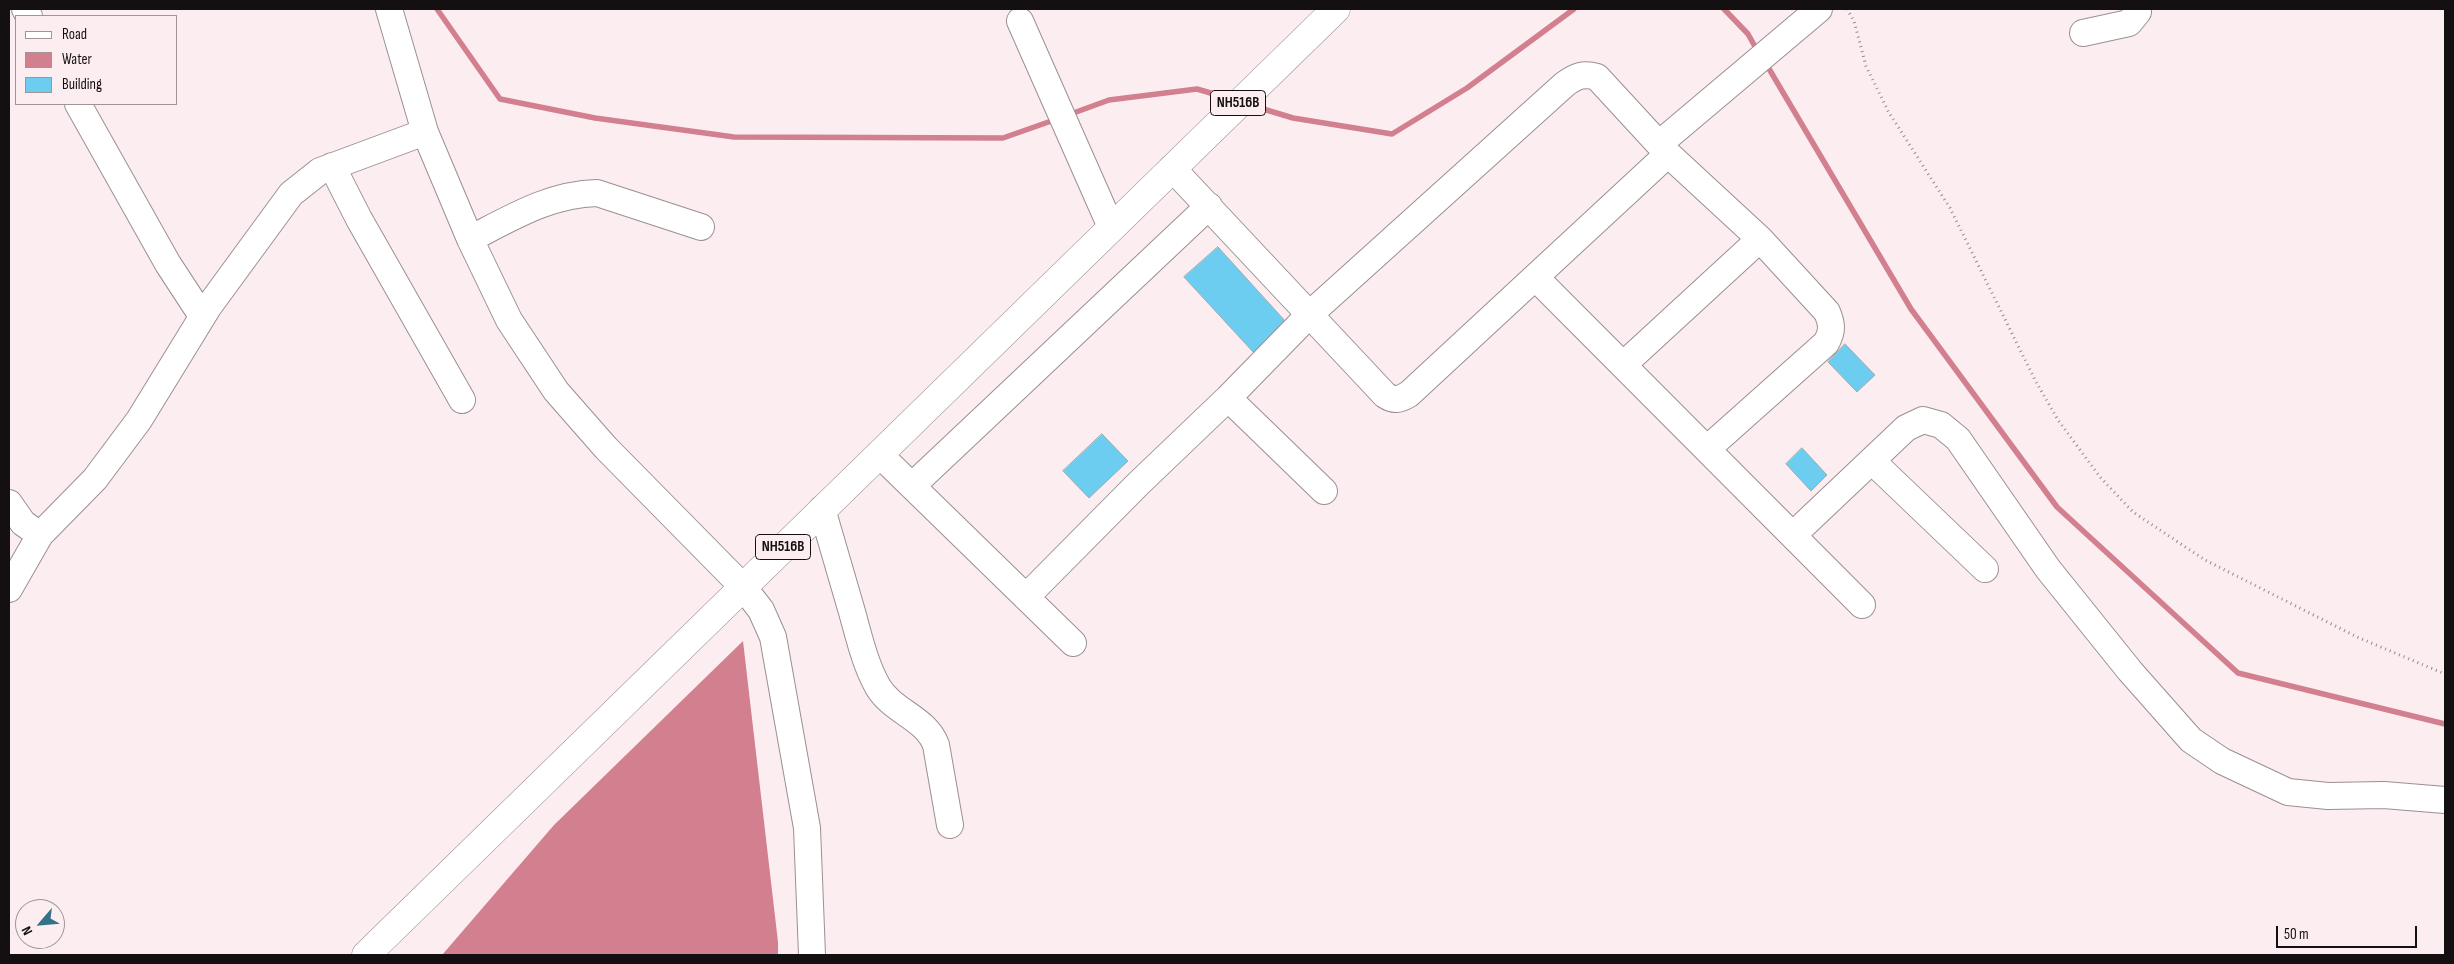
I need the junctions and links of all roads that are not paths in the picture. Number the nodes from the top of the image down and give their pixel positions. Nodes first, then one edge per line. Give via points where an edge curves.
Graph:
1 (389, 9) edge
2 (1336, 9) edge
3 (1819, 9) edge
4 (2137, 9) edge
5 (1020, 22) dead end
6 (2083, 33) dead end
7 (79, 105) edge
8 (425, 132) junction
9 (1664, 149) junction
10 (332, 166) junction
11 (1172, 168) junction
12 (1209, 206) junction
13 (701, 227) dead end
14 (1110, 227) junction
15 (470, 239) junction
16 (1760, 239) junction
17 (1536, 278) junction
18 (1310, 314) junction
19 (202, 316) junction
20 (1623, 365) junction
21 (1228, 398) junction
22 (462, 400) dead end
23 (1706, 448) junction
24 (879, 454) junction
25 (1872, 461) junction
26 (912, 486) junction
27 (1324, 491) dead end
28 (9, 503) edge
29 (822, 509) junction
30 (40, 535) junction
31 (1793, 535) junction
32 (1984, 569) dead end
33 (743, 587) junction
34 (9, 588) edge
35 (1026, 597) junction
36 (1862, 605) dead end
37 (1074, 643) dead end
38 (2445, 800) edge
39 (950, 825) dead end
40 (366, 955) edge
41 (812, 955) edge

1 - 8 street
2 - 11 highway, NH516B
3 - 9 street
4 - 6 street via 2129,23
5 - 14 street
7 - 19 street via 168,264
8 - 10 street
8 - 15 street
9 - 16 street
9 - 17 street
9 - 18 street via 1597,77 1586,74 1574,77
10 - 19 street via 305,181 291,194
10 - 22 street
11 - 12 street
11 - 14 highway, NH516B
12 - 18 street
12 - 26 street
13 - 15 street via 597,193 581,193 558,197
14 - 24 highway, NH516B
15 - 33 street via 509,320 556,391 606,448
16 - 20 street
16 - 23 street via 1827,312 1832,324 1831,334 1826,343
17 - 18 street via 1401,399 1393,400 1385,395
17 - 20 street
18 - 21 street
19 - 30 street via 139,420 95,480
20 - 23 street
21 - 27 street
21 - 35 street
23 - 31 street
24 - 26 street
24 - 29 highway, NH516B
25 - 31 street
25 - 32 street
25 - 38 street via 1906,428 1923,420 1941,425 1958,439 2048,569 2130,671 2191,740 2222,761 2288,792
26 - 35 street
28 - 30 street via 23,523
29 - 33 highway, NH516B
29 - 39 street via 863,652 878,687 889,701 926,727 933,736
30 - 34 street
31 - 36 street
33 - 40 highway, NH516B
33 - 41 street via 761,610 773,637 788,714 807,828
35 - 37 street

